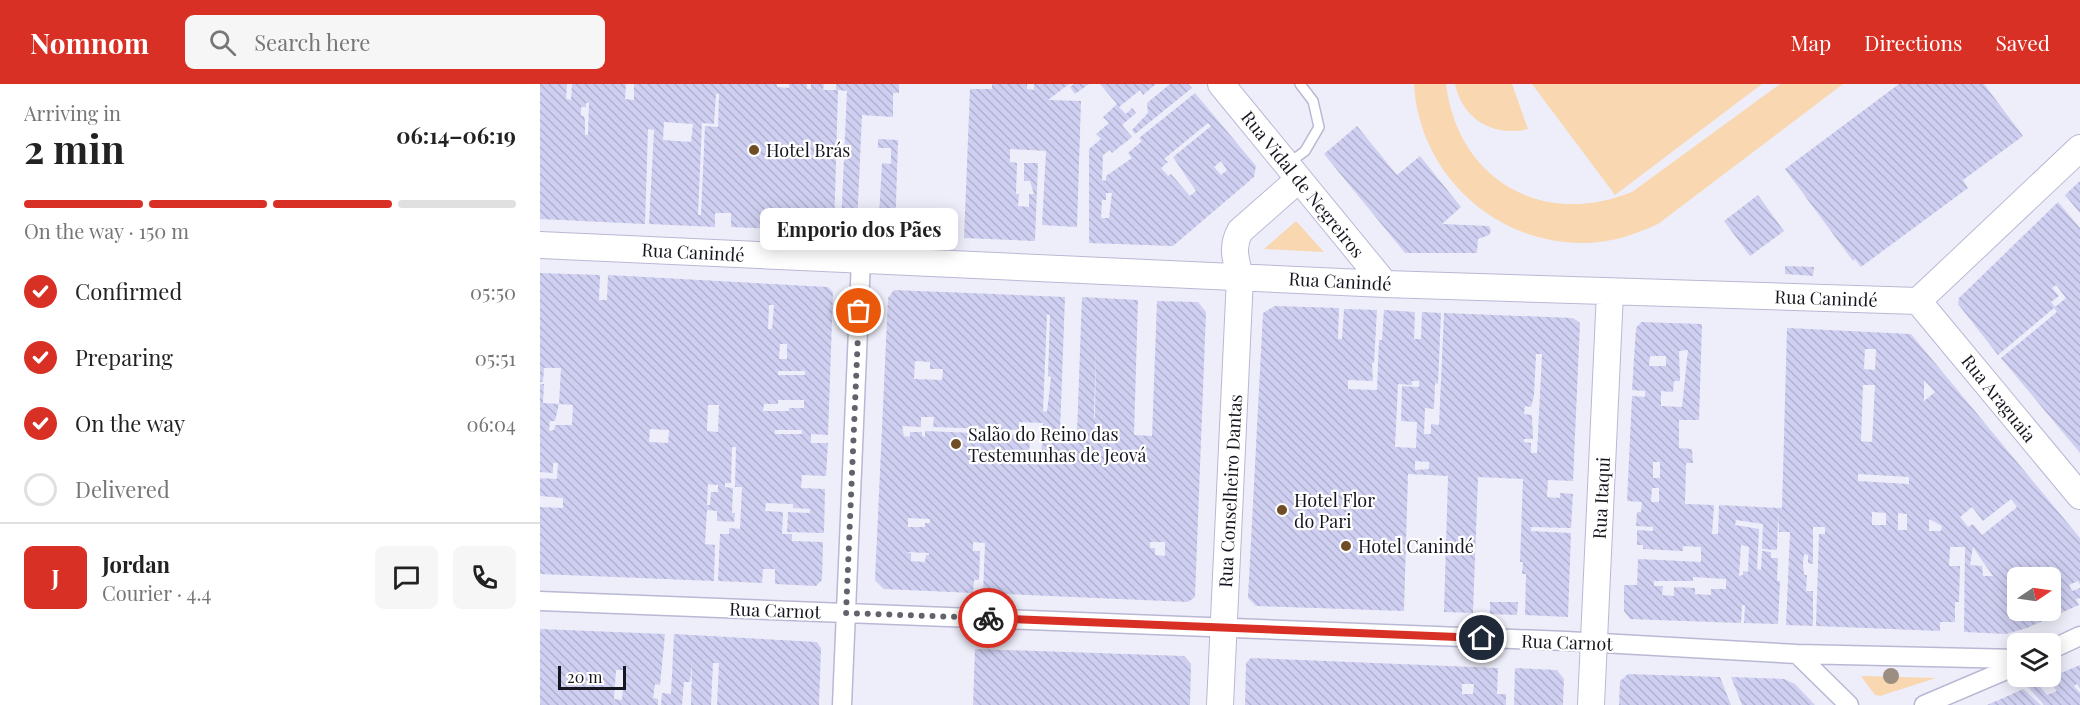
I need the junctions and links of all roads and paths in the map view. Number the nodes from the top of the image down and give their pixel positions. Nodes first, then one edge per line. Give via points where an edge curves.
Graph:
1 (1221, 84) edge
2 (1300, 84) edge
3 (2080, 148) edge
4 (1293, 172) junction
5 (540, 245) edge
6 (861, 260) junction
7 (1239, 277) junction
8 (1385, 284) junction
9 (1610, 292) junction
10 (1918, 301) junction
11 (2080, 496) edge
12 (540, 601) edge
13 (846, 613) junction
14 (1223, 628) junction
15 (2080, 636) edge
16 (1594, 643) junction
17 (2061, 645) edge
18 (1797, 654) junction
19 (2007, 659) edge
20 (2007, 670) edge
21 (842, 705) edge
22 (1220, 705) edge
23 (1591, 705) edge
24 (1849, 705) edge
25 (1924, 705) edge

1 - 4 street, Rua Vidal de Negreiros
2 - 4 lane via 1313,101 1319,127
3 - 10 street
4 - 7 street, Rua Conselheiro Dantas via 1235,240
4 - 8 street, Rua Vidal de Negreiros
5 - 6 street, Rua Canindé
6 - 7 street, Rua Canindé
6 - 13 street
7 - 8 street, Rua Canindé
7 - 14 street, Rua Conselheiro Dantas
8 - 9 street, Rua Canindé
9 - 10 street, Rua Canindé
9 - 16 street, Rua Itaqui
10 - 11 street, Rua Araguaia
12 - 13 street, Rua Carnot
13 - 14 street, Rua Carnot
13 - 21 street
14 - 16 street, Rua Carnot
14 - 22 street, Rua Conselheiro Dantas
15 - 17 street
16 - 18 street, Rua Carnot
16 - 23 street, Rua Itaqui
18 - 19 street, Rua Carnot
18 - 24 street
20 - 25 street

